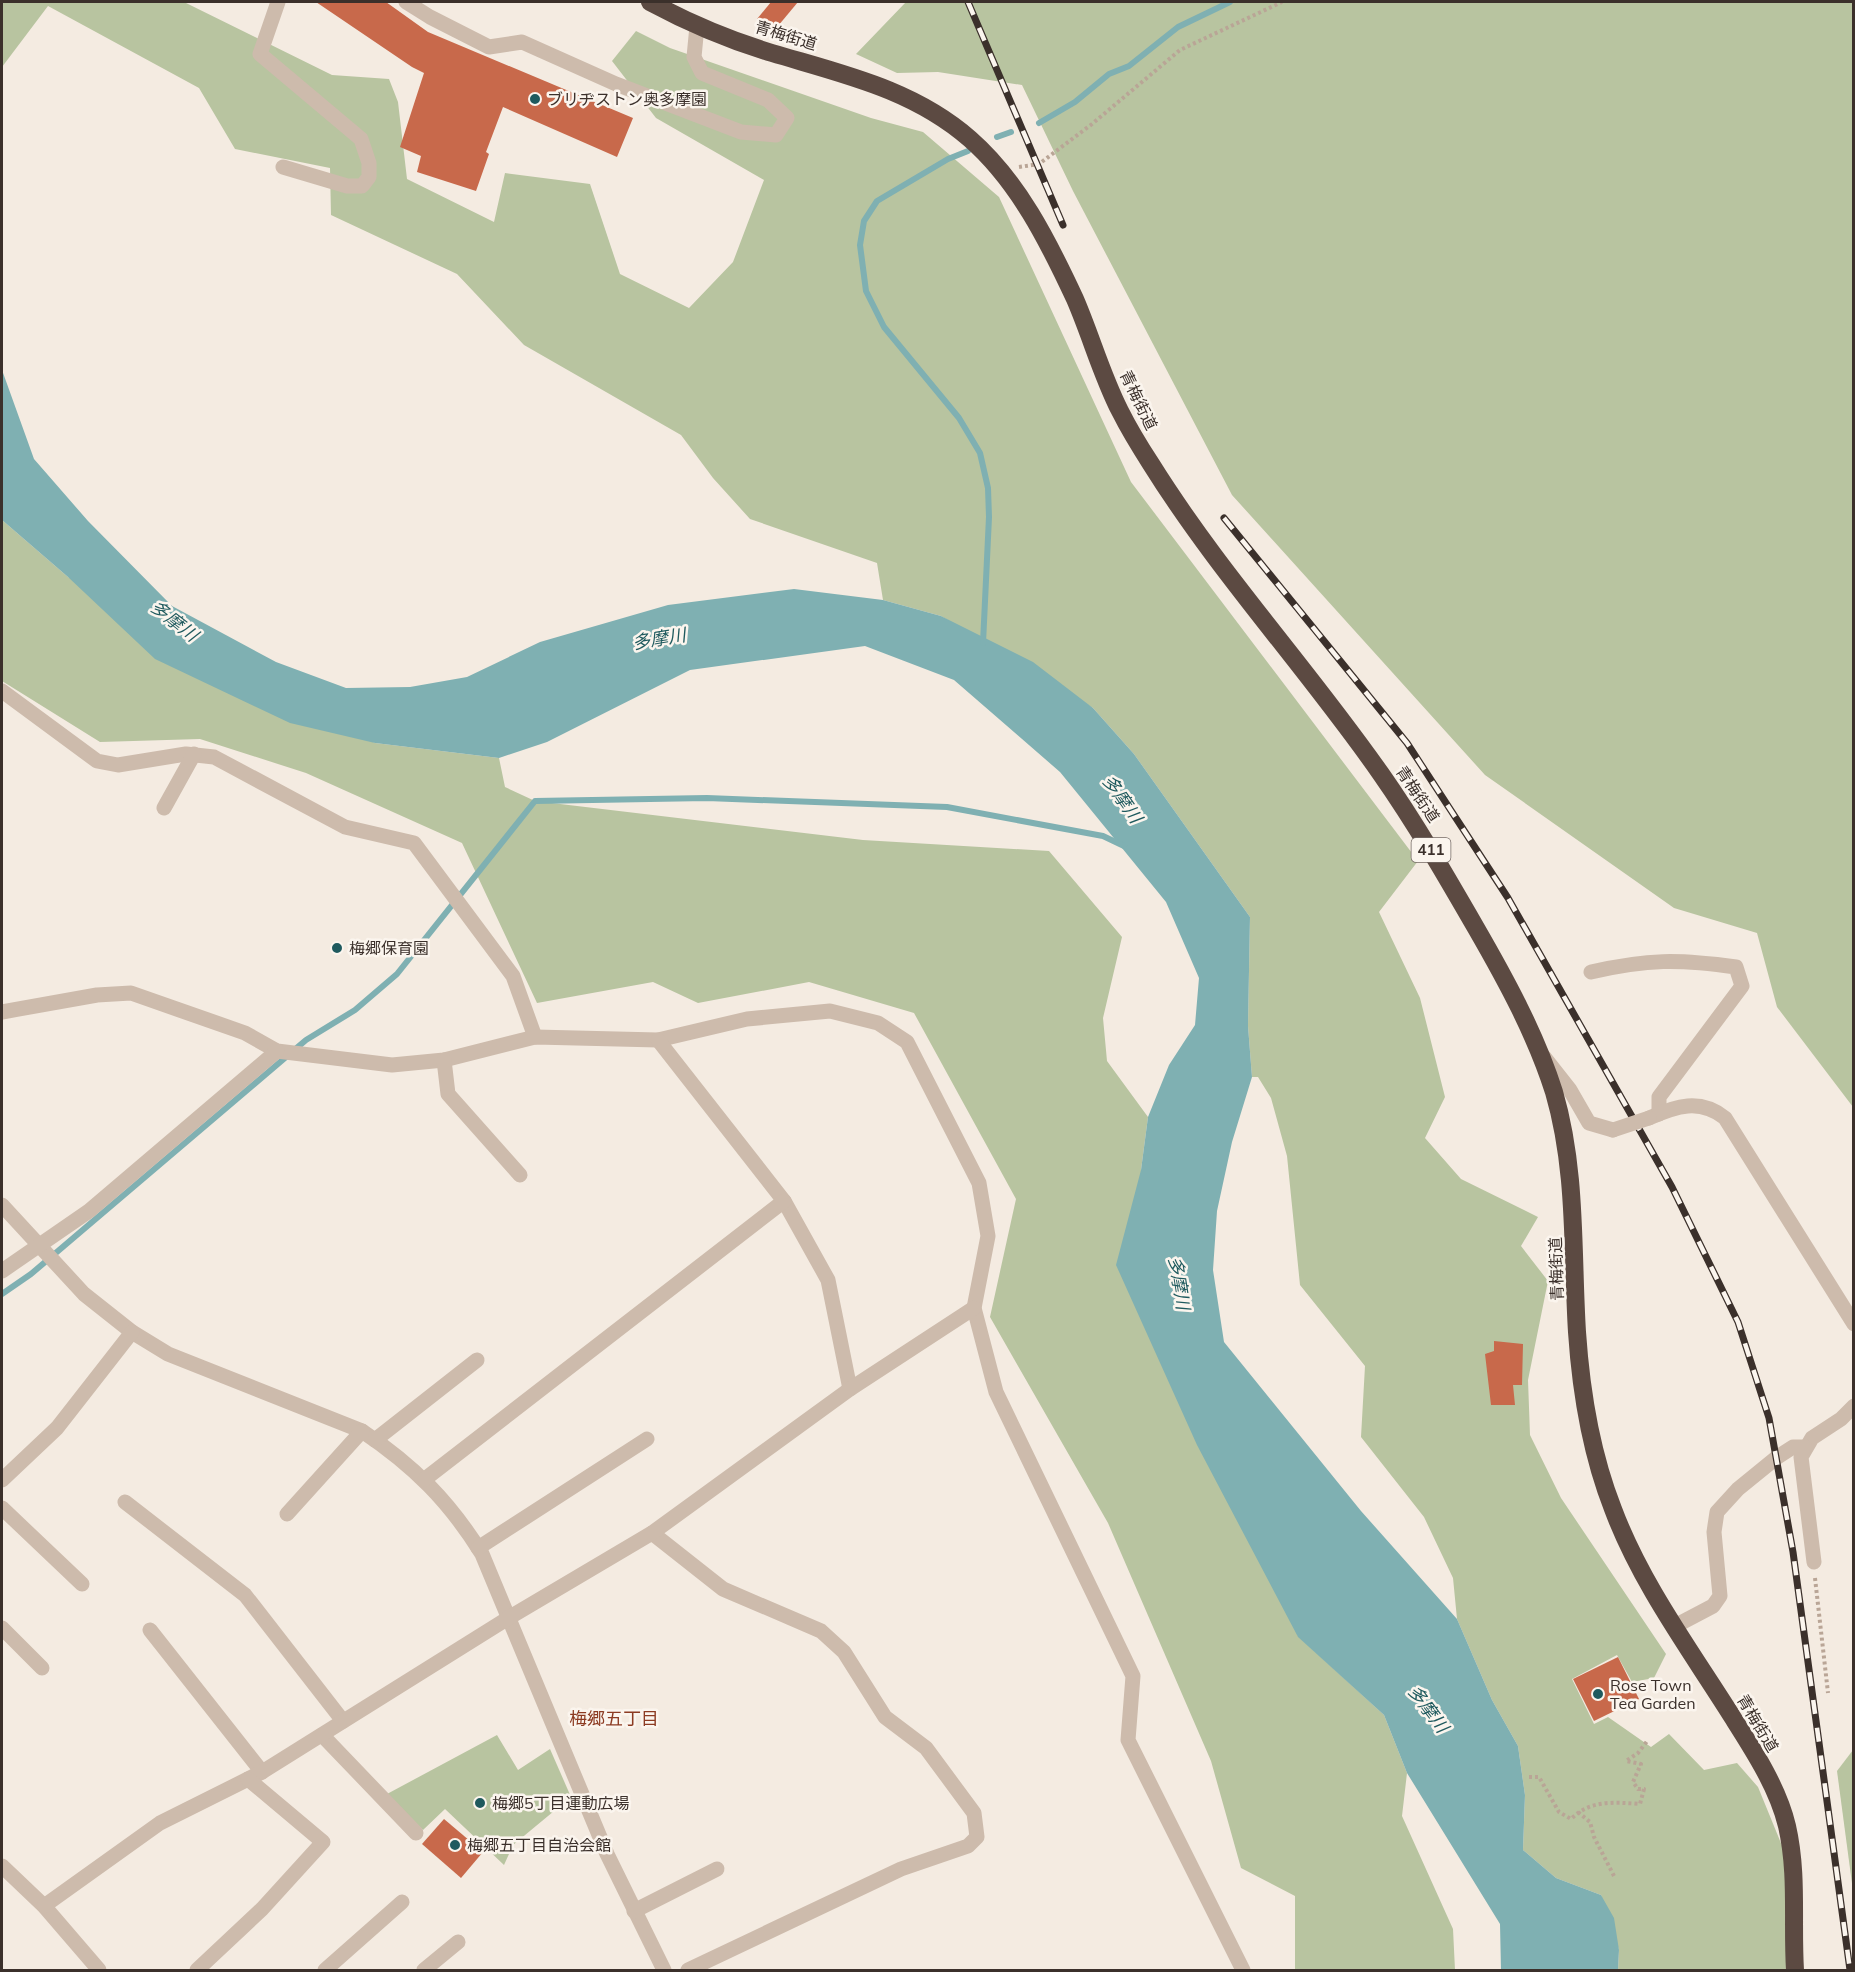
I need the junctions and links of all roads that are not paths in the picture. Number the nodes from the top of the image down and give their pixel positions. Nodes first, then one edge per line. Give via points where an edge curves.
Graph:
1 (278, 2) edge
2 (406, 2) edge
3 (654, 2) edge
4 (697, 26) junction
5 (283, 167) dead end
6 (2, 691) edge
7 (194, 754) junction
8 (164, 808) dead end
9 (1591, 972) dead end
10 (2, 1012) edge
11 (535, 1037) junction
12 (658, 1040) junction
13 (1536, 1045) junction
14 (277, 1051) junction
15 (444, 1060) junction
16 (1654, 1116) junction
17 (520, 1175) dead end
18 (784, 1201) junction
19 (2, 1205) edge
20 (38, 1245) junction
21 (2, 1271) edge
22 (974, 1308) junction
23 (1854, 1324) edge
24 (132, 1332) junction
25 (477, 1360) dead end
26 (850, 1389) junction
27 (1854, 1406) edge
28 (369, 1435) junction
29 (647, 1439) dead end
30 (1805, 1447) junction
31 (425, 1479) junction
32 (2, 1480) edge
33 (125, 1502) dead end
34 (2, 1508) edge
35 (287, 1514) dead end
36 (652, 1533) junction
37 (478, 1548) junction
38 (1814, 1562) road end
39 (82, 1584) dead end
40 (510, 1617) junction
41 (1675, 1626) junction
42 (2, 1628) edge
43 (150, 1630) dead end
44 (42, 1668) dead end
45 (343, 1721) junction
46 (322, 1735) junction
47 (255, 1775) junction
48 (416, 1833) dead end
49 (2, 1866) edge
50 (717, 1869) dead end
51 (402, 1902) dead end
52 (44, 1906) junction
53 (634, 1911) junction
54 (458, 1942) dead end
55 (99, 1971) edge
56 (197, 1971) edge
57 (325, 1971) edge
58 (424, 1971) edge
59 (664, 1971) edge
60 (688, 1971) edge
61 (1243, 1971) edge
62 (1795, 1971) edge

1 - 5 street via 260,54 361,139 369,177 362,186 347,186
2 - 4 street via 489,47 522,42 616,84 741,132 776,135 787,118 768,99 702,73 694,57
3 - 4 highway, 青梅街道 / 411
4 - 13 highway, 青梅街道 / 411 via 887,88 951,123 1003,170 1075,300 1119,410 1152,467 1213,555 1379,770 1428,843 1505,977
6 - 7 street via 97,761 118,765
7 - 8 street
7 - 11 street via 214,757 345,827 414,843 513,976
9 - 16 street via 1645,962 1684,960 1736,967 1742,986 1659,1097
10 - 14 street via 131,993 245,1033
11 - 12 street
11 - 15 street
12 - 18 street
12 - 22 street via 747,1019 830,1011 878,1023 907,1042 980,1183 988,1236
13 - 16 street, bridge via 1589,1123 1613,1130
13 - 41 highway, 青梅街道 / 411 via 1553,1090 1566,1144 1574,1207 1577,1331 1585,1409 1613,1510 1638,1565
14 - 15 street via 392,1065
14 - 20 street via 105,1198
15 - 17 street via 447,1094
16 - 23 street via 1676,1106 1694,1105 1714,1110 1725,1118
18 - 26 street via 828,1280
18 - 31 street
19 - 20 street
20 - 21 street
20 - 24 street via 84,1294
22 - 26 street
22 - 61 street via 996,1392 1133,1677 1128,1740
24 - 28 street via 168,1354
24 - 32 street via 57,1428
25 - 28 street
26 - 36 street
27 - 30 street
28 - 31 street
28 - 35 street
29 - 37 street
30 - 38 street via 1800,1466
30 - 41 street via 1793,1447 1776,1458 1717,1512 1714,1532 1720,1596 1713,1606
31 - 37 street via 455,1512
33 - 45 street via 245,1595
34 - 39 street
36 - 40 street
36 - 60 street via 723,1589 834,1640 885,1718 926,1748 974,1814 977,1825 977,1837 968,1846 901,1869
37 - 40 street
40 - 45 street
40 - 53 street
41 - 62 highway, 青梅街道 / 411 via 1754,1752 1786,1821 1794,1885
42 - 44 street
43 - 47 street
45 - 46 street
46 - 47 street
46 - 48 street
47 - 52 street via 160,1823
47 - 56 street via 323,1842 262,1909
49 - 52 street
50 - 53 street
51 - 57 street
52 - 55 street
53 - 59 street
54 - 58 street

